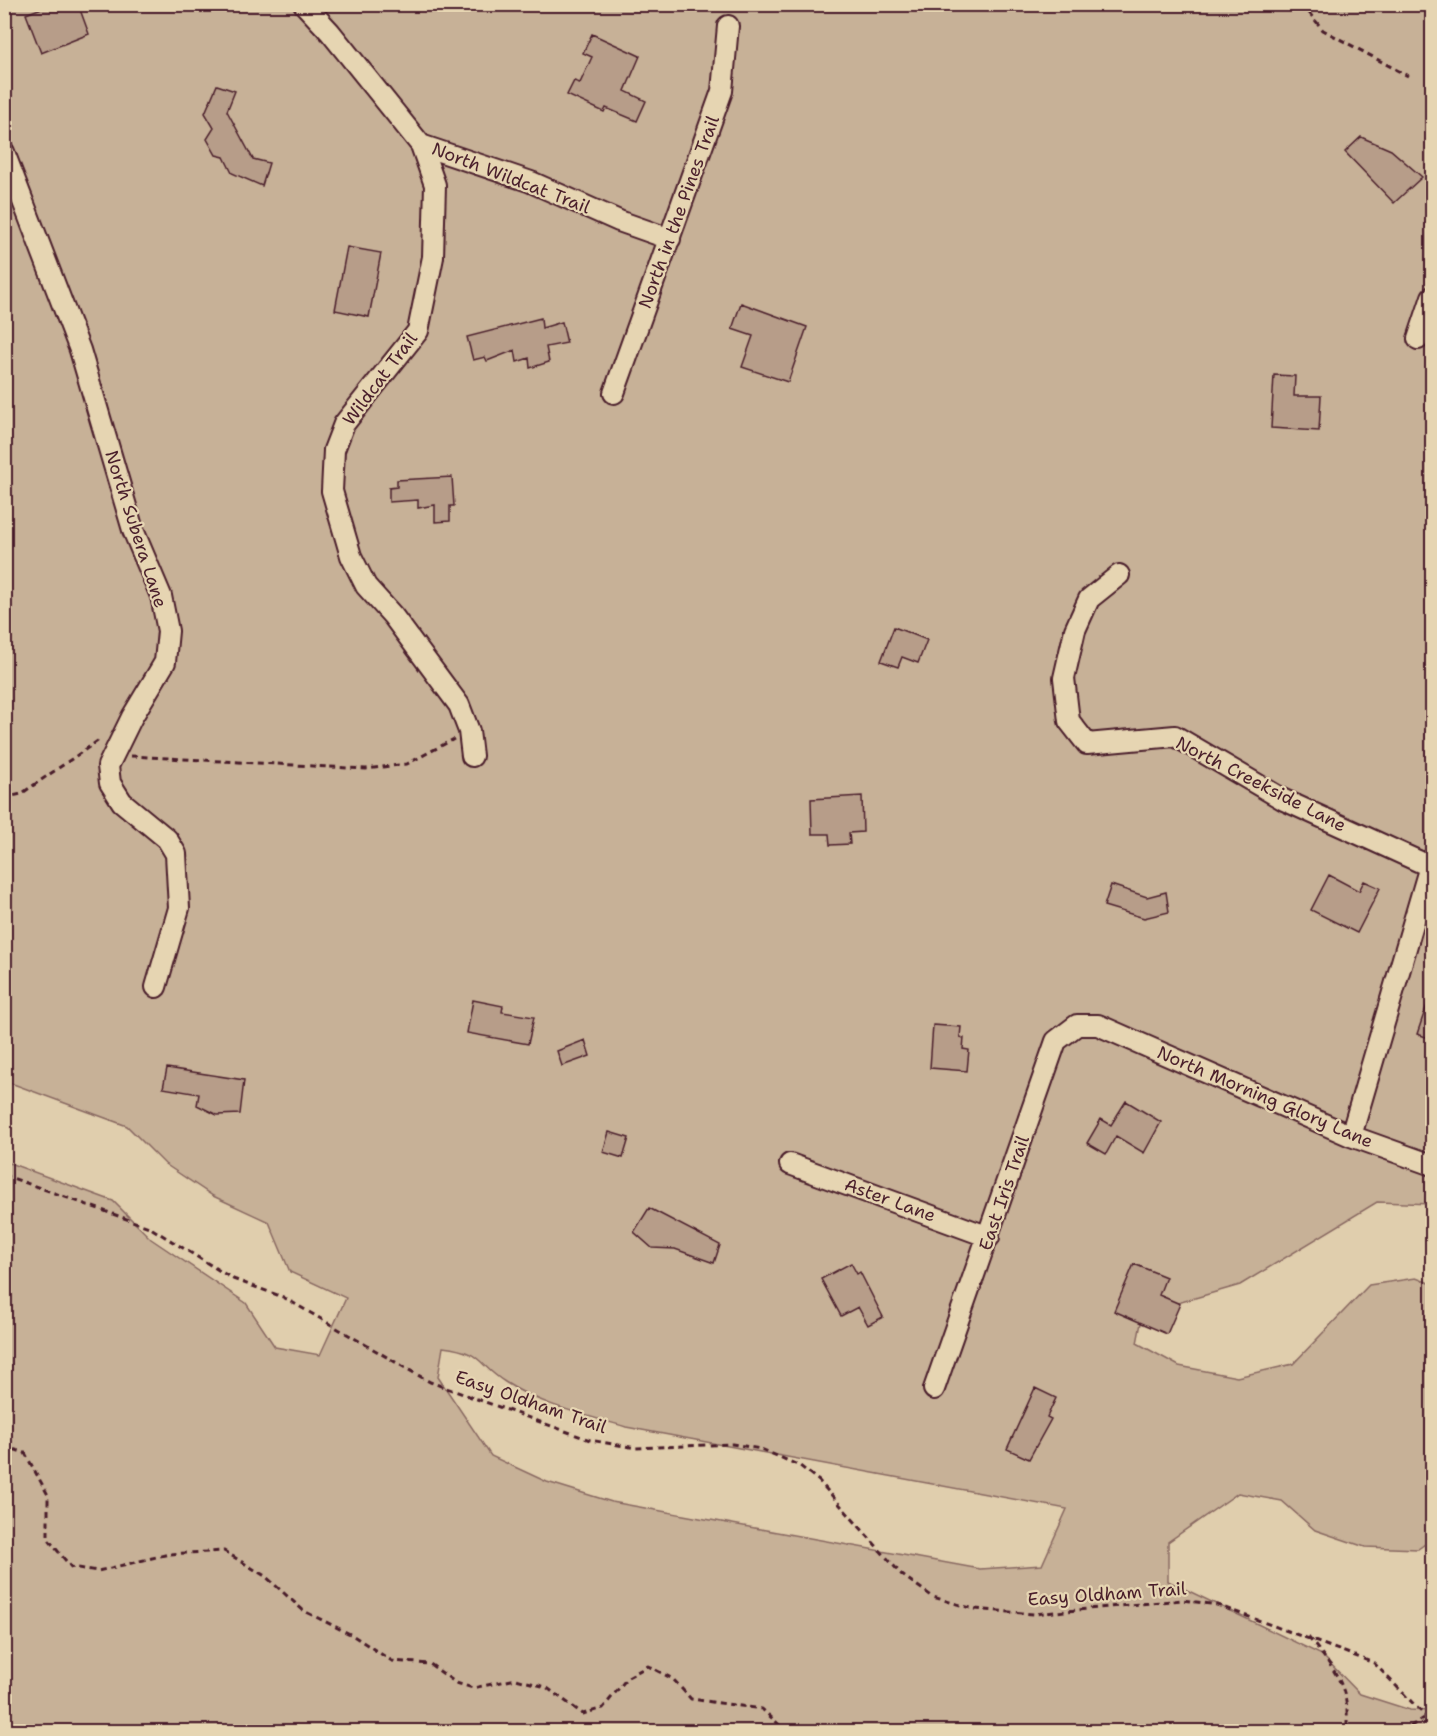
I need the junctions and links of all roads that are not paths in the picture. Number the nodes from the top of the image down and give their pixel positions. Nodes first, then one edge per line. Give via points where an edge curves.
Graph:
1 (304, 4) edge
2 (728, 26) dead end
3 (421, 145) junction
4 (4, 152) edge
5 (670, 239) junction
6 (1432, 297) edge
7 (1418, 339) dead end
8 (614, 393) dead end
9 (1119, 575) dead end
10 (472, 756) dead end
11 (1431, 863) edge
12 (156, 987) dead end
13 (1098, 1025) joint
14 (1351, 1136) junction
15 (790, 1164) dead end
16 (1432, 1165) edge
17 (989, 1237) junction
18 (934, 1389) dead end

1 - 3 street, North Wildcat Trail
2 - 5 street, North in the Pines Trail via 722,91
3 - 5 street, North Wildcat Trail via 531,182
3 - 10 street, Wildcat Trail via 435,185 433,257 418,331 344,424 334,450 332,491 351,556 366,586 459,705 469,731
4 - 12 street, North Subera Lane via 80,350 133,530 161,596 168,631 165,662 108,766 110,783 122,802 167,839 176,854 179,908
5 - 8 street, North in the Pines Trail
6 - 7 street
9 - 11 street, North Creekside Lane via 1089,599 1075,630 1064,678 1069,721 1087,744 1175,736 1284,800
11 - 14 street
13 - 14 street, North Morning Glory Lane
13 - 17 street, East Iris Trail via 1077,1025 1056,1041
14 - 16 street, North Morning Glory Lane
15 - 17 street, Aster Lane
17 - 18 street, East Iris Trail

